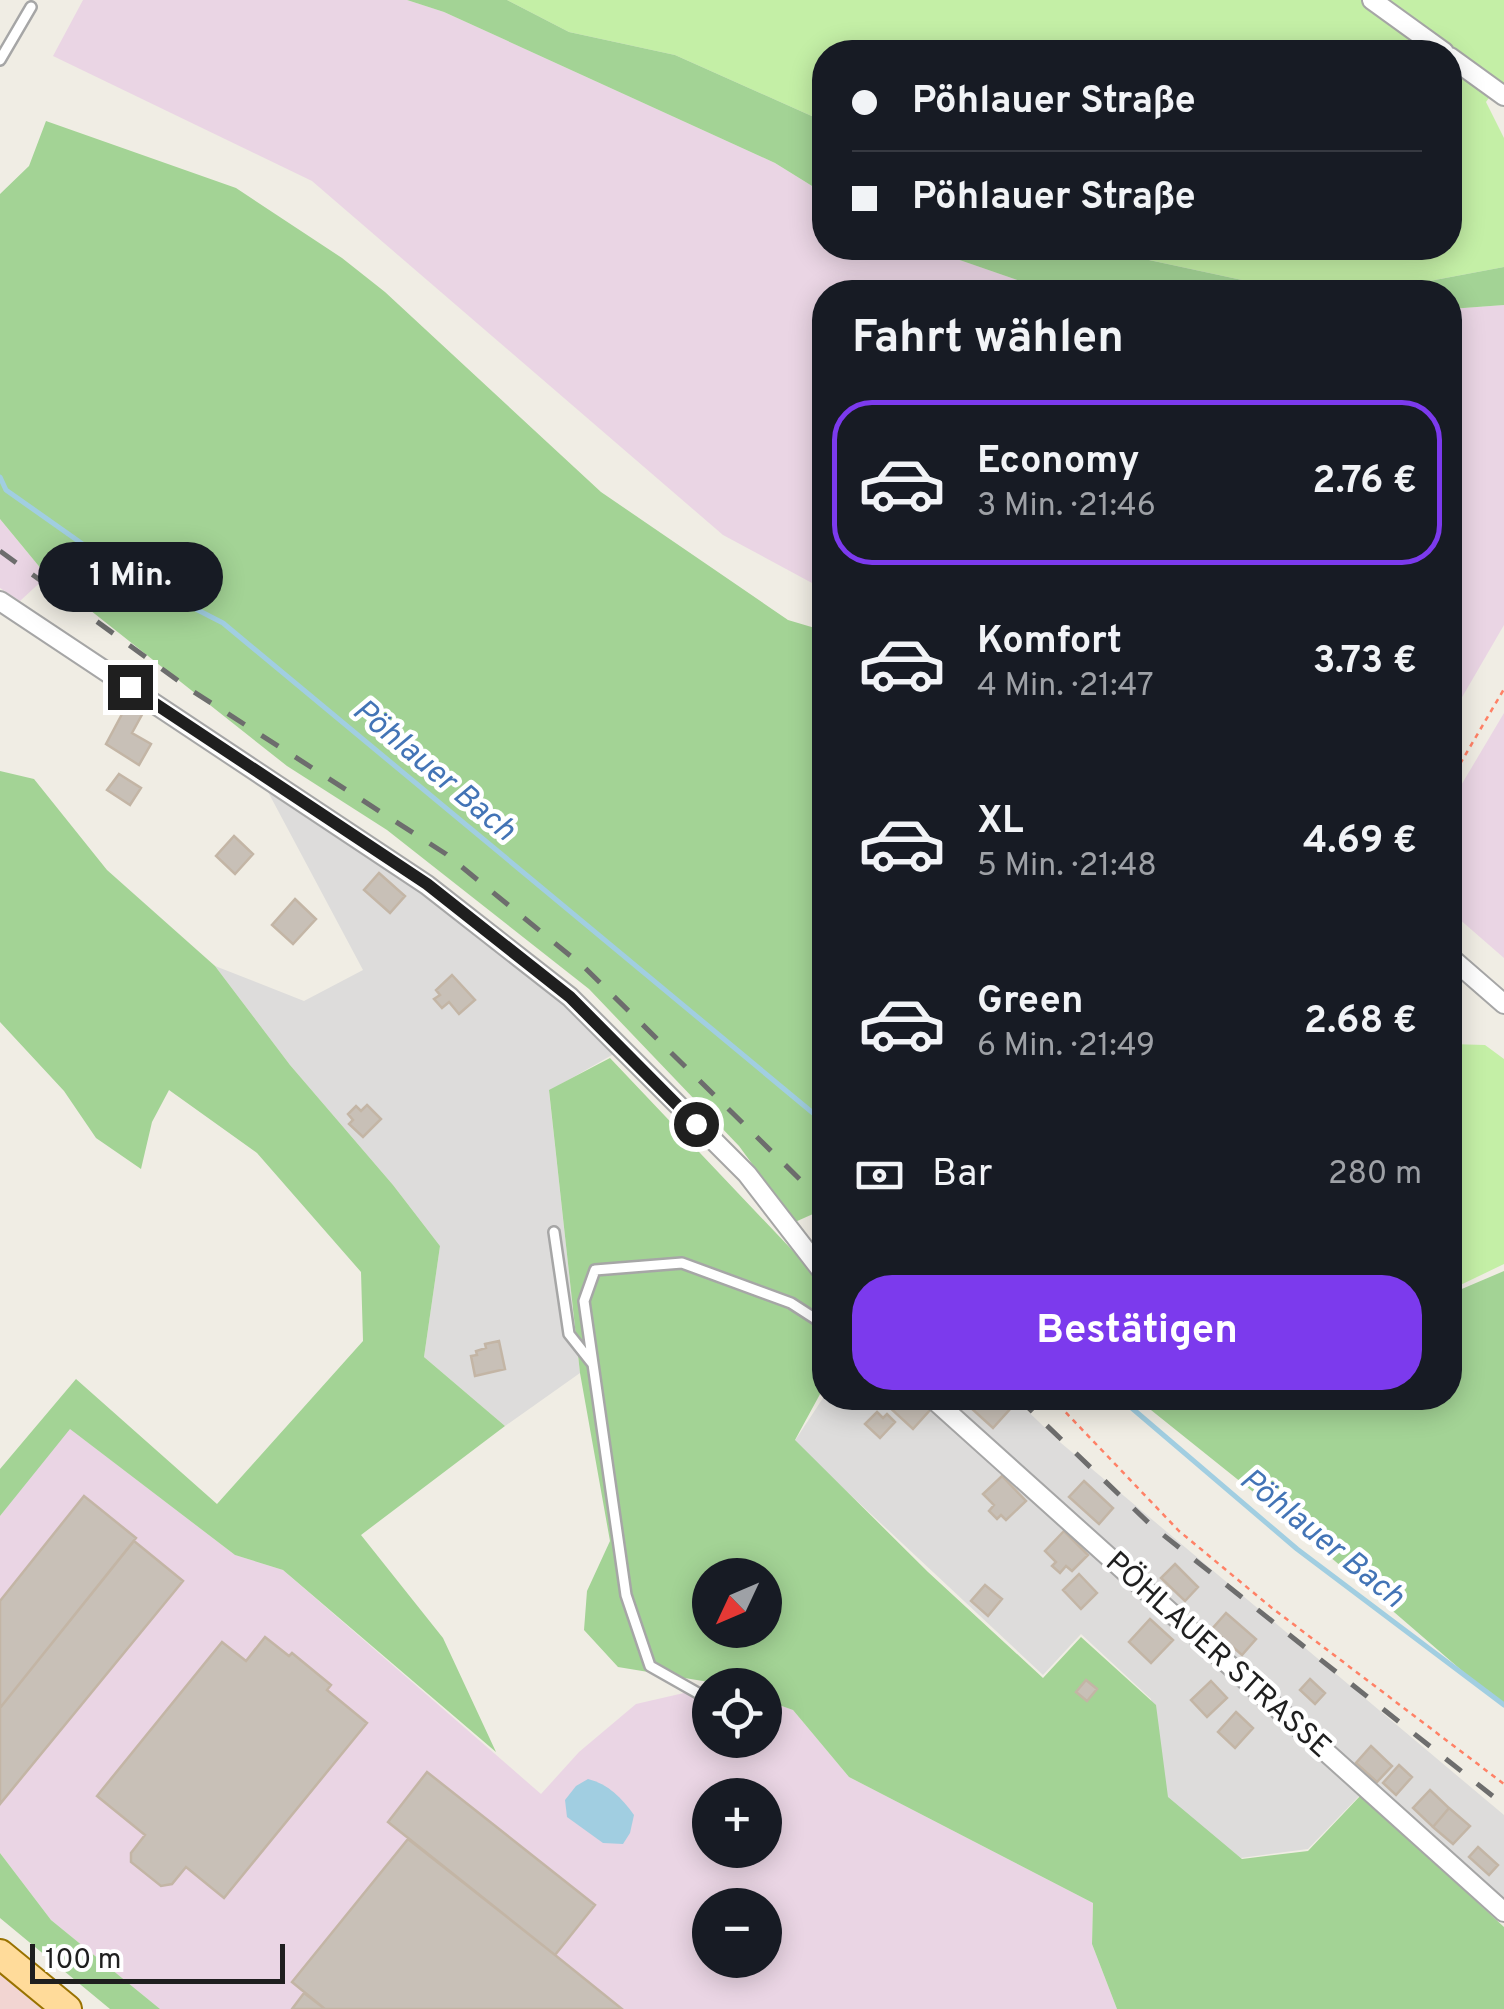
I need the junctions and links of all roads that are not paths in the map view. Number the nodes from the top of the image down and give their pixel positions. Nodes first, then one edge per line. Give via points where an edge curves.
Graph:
1 (1372, 0) edge
2 (31, 7) dead end
3 (1427, 40) edge
4 (0, 60) edge
5 (1462, 66) edge
6 (1504, 96) edge
7 (0, 601) edge
8 (1462, 967) edge
9 (1504, 1004) edge
10 (554, 1232) dead end
11 (812, 1258) edge
12 (812, 1316) edge
13 (593, 1365) junction
14 (945, 1410) edge
15 (692, 1690) edge
16 (1504, 1912) edge
17 (0, 1954) edge
18 (55, 2005) edge

1 - 3 street
2 - 4 lane
5 - 6 street
7 - 11 street via 427,884 570,997 747,1174
8 - 9 street
10 - 13 lane via 569,1334
12 - 13 lane via 791,1302 682,1263 595,1270 584,1301
13 - 15 lane via 626,1595 650,1666
14 - 16 street, PÖHLAUER STRASSE
17 - 18 main road

